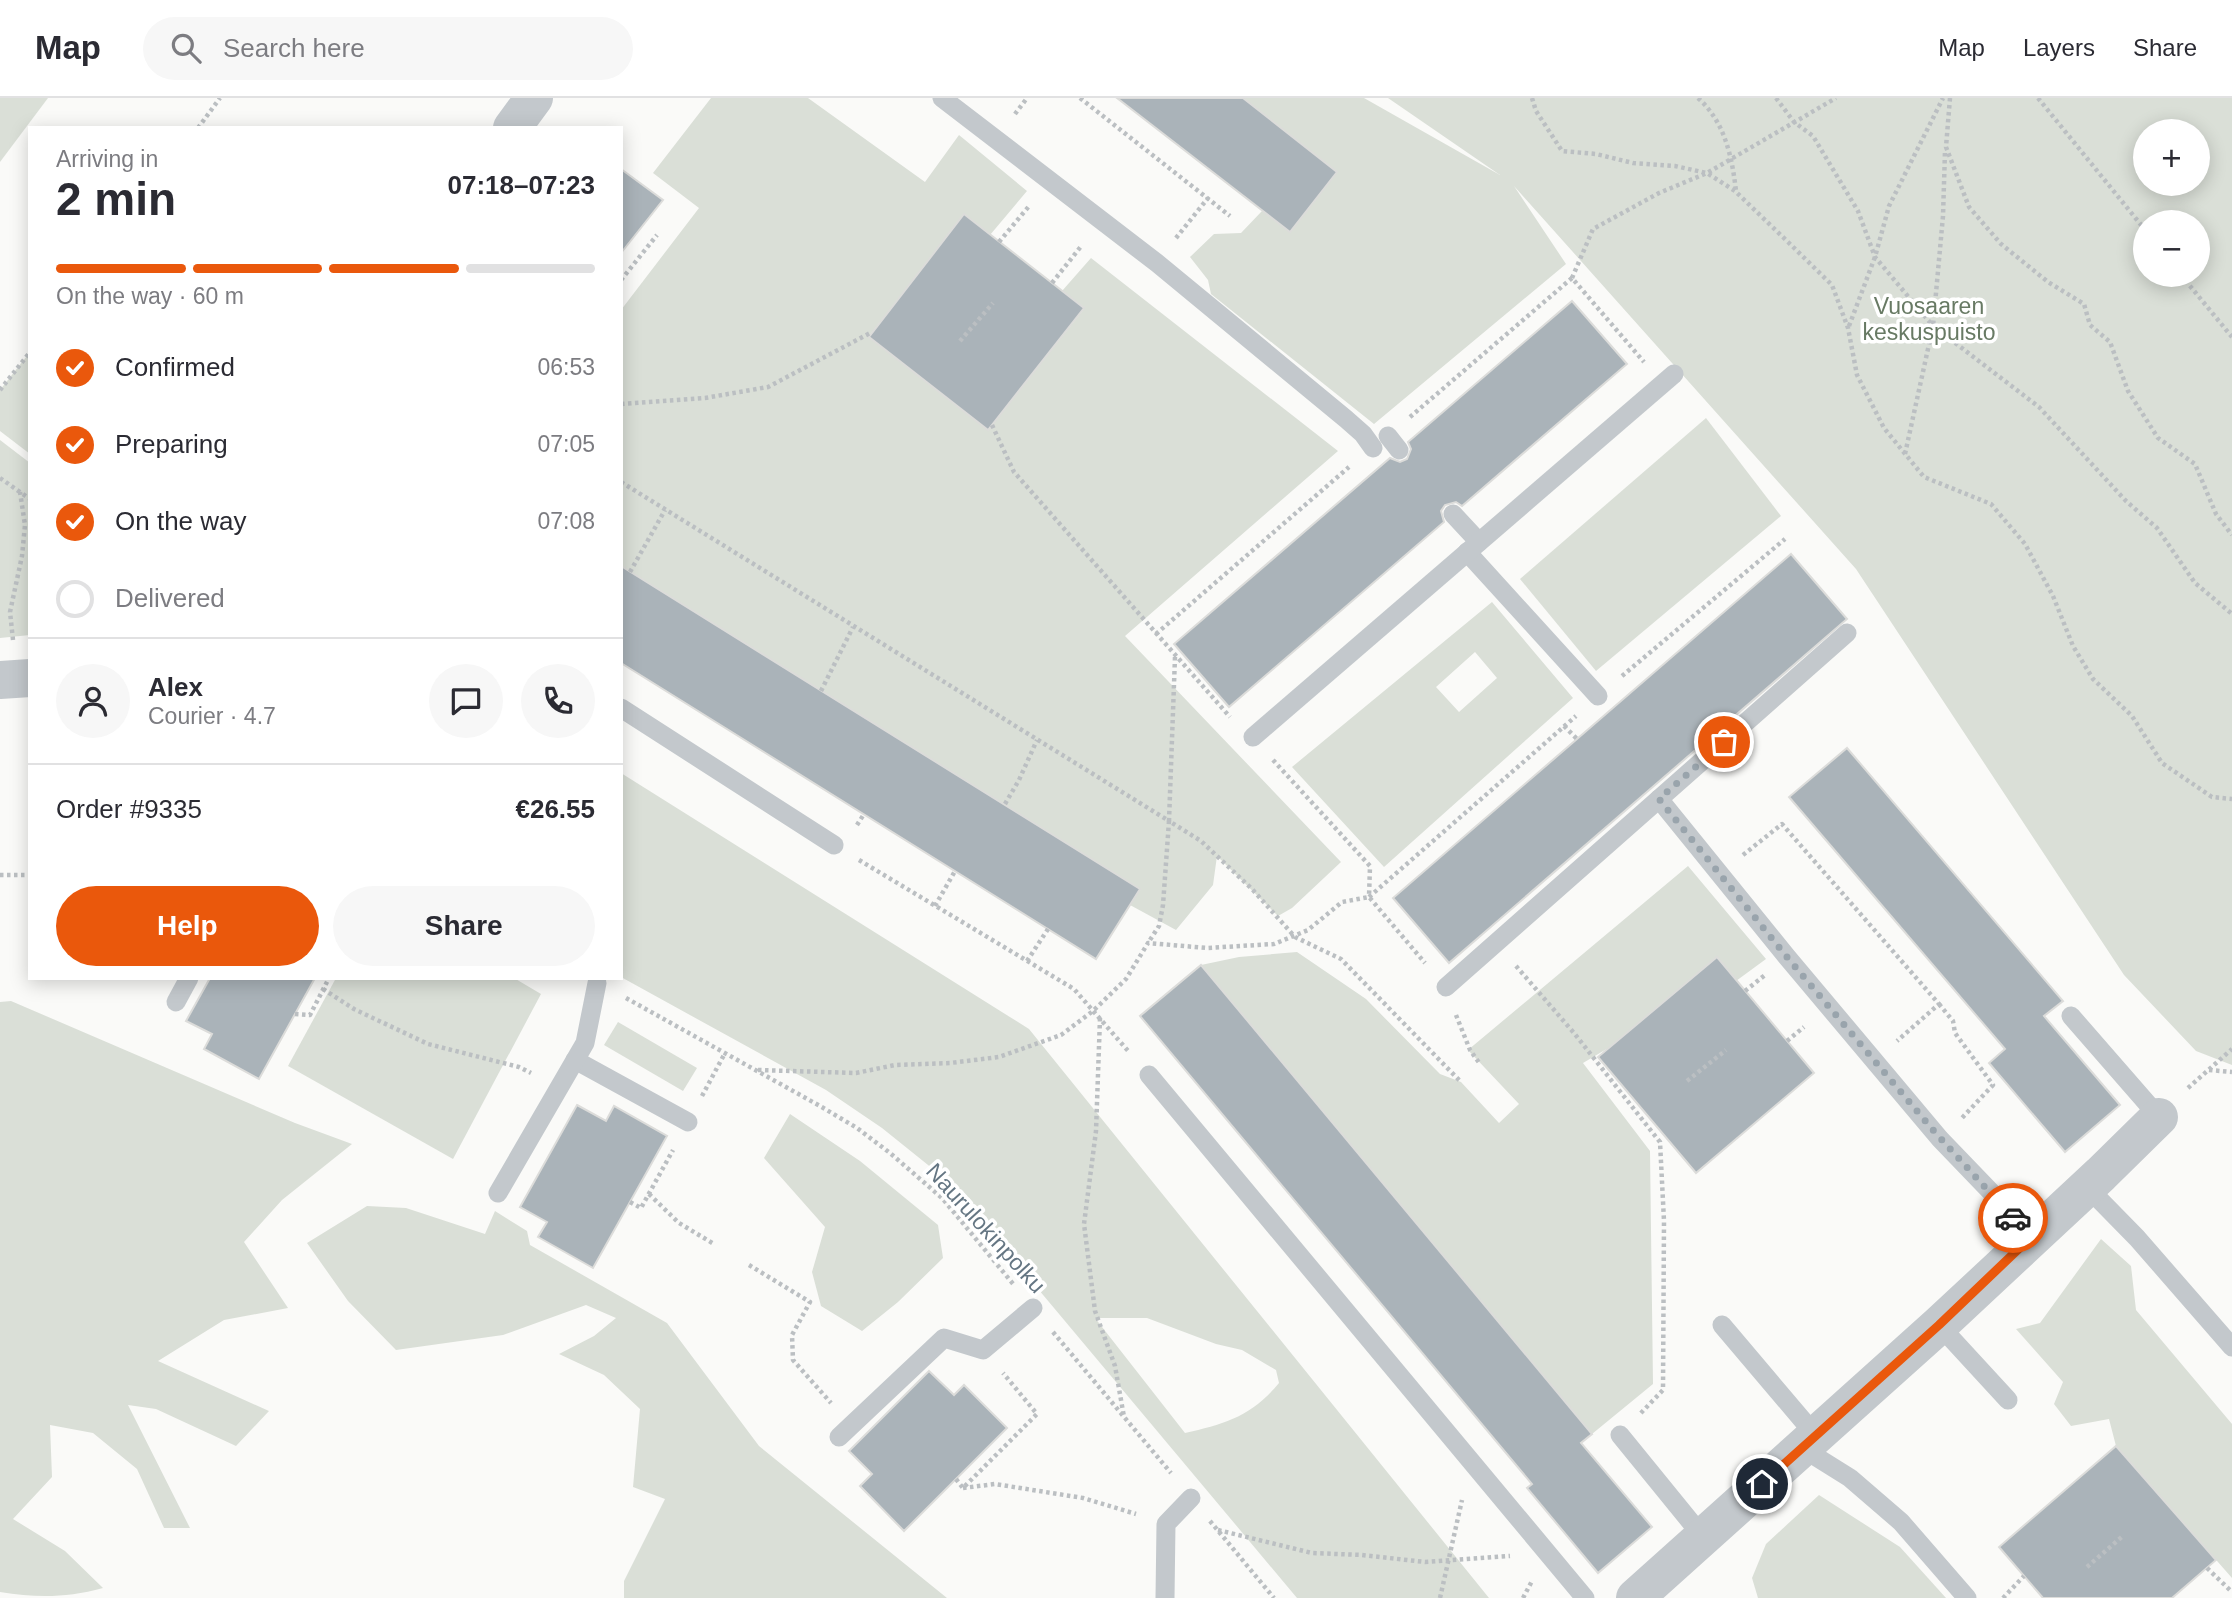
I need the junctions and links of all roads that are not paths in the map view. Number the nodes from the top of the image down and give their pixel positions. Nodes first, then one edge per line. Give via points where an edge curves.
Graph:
1 (534, 98) edge
2 (942, 98) edge
3 (513, 126) edge
4 (1674, 374) dead end
5 (1386, 445) dead end
6 (1453, 514) dead end
7 (1473, 547) junction
8 (1847, 633) dead end
9 (1598, 696) dead end
10 (623, 709) edge
11 (1253, 737) road end
12 (1659, 799) junction
13 (834, 845) road end
14 (188, 980) edge
15 (597, 983) road end
16 (1446, 987) road end
17 (176, 1002) dead end
18 (2071, 1016) dead end
19 (575, 1060) junction
20 (1149, 1075) road end
21 (2159, 1117) joint
22 (688, 1122) dead end
23 (2087, 1187) junction
24 (498, 1193) dead end
25 (2030, 1238) junction
26 (1033, 1308) road end
27 (1721, 1325) dead end
28 (1939, 1325) junction
29 (2232, 1347) edge
30 (2008, 1399) dead end
31 (846, 1431) road end
32 (1620, 1435) road end
33 (1809, 1442) junction
34 (1191, 1498) road end
35 (1703, 1537) junction
36 (1165, 1598) edge
37 (1585, 1598) edge
38 (1635, 1598) edge
39 (1966, 1598) edge

1 - 3 street
2 - 5 lane via 1157,262 1363,434
4 - 7 lane
6 - 7 lane
7 - 9 lane
7 - 11 lane
8 - 12 lane
10 - 13 lane
12 - 16 lane
12 - 25 lane via 1940,1139
14 - 17 lane
15 - 19 lane via 585,1043
18 - 21 lane
19 - 22 lane
19 - 24 lane
20 - 37 lane
21 - 23 street
23 - 25 street
23 - 29 lane
25 - 28 street
26 - 31 lane via 983,1350 944,1338
27 - 33 lane
28 - 30 lane
28 - 33 street
32 - 35 lane
33 - 35 street
33 - 39 lane via 1901,1522
34 - 36 lane via 1166,1524
35 - 38 street

